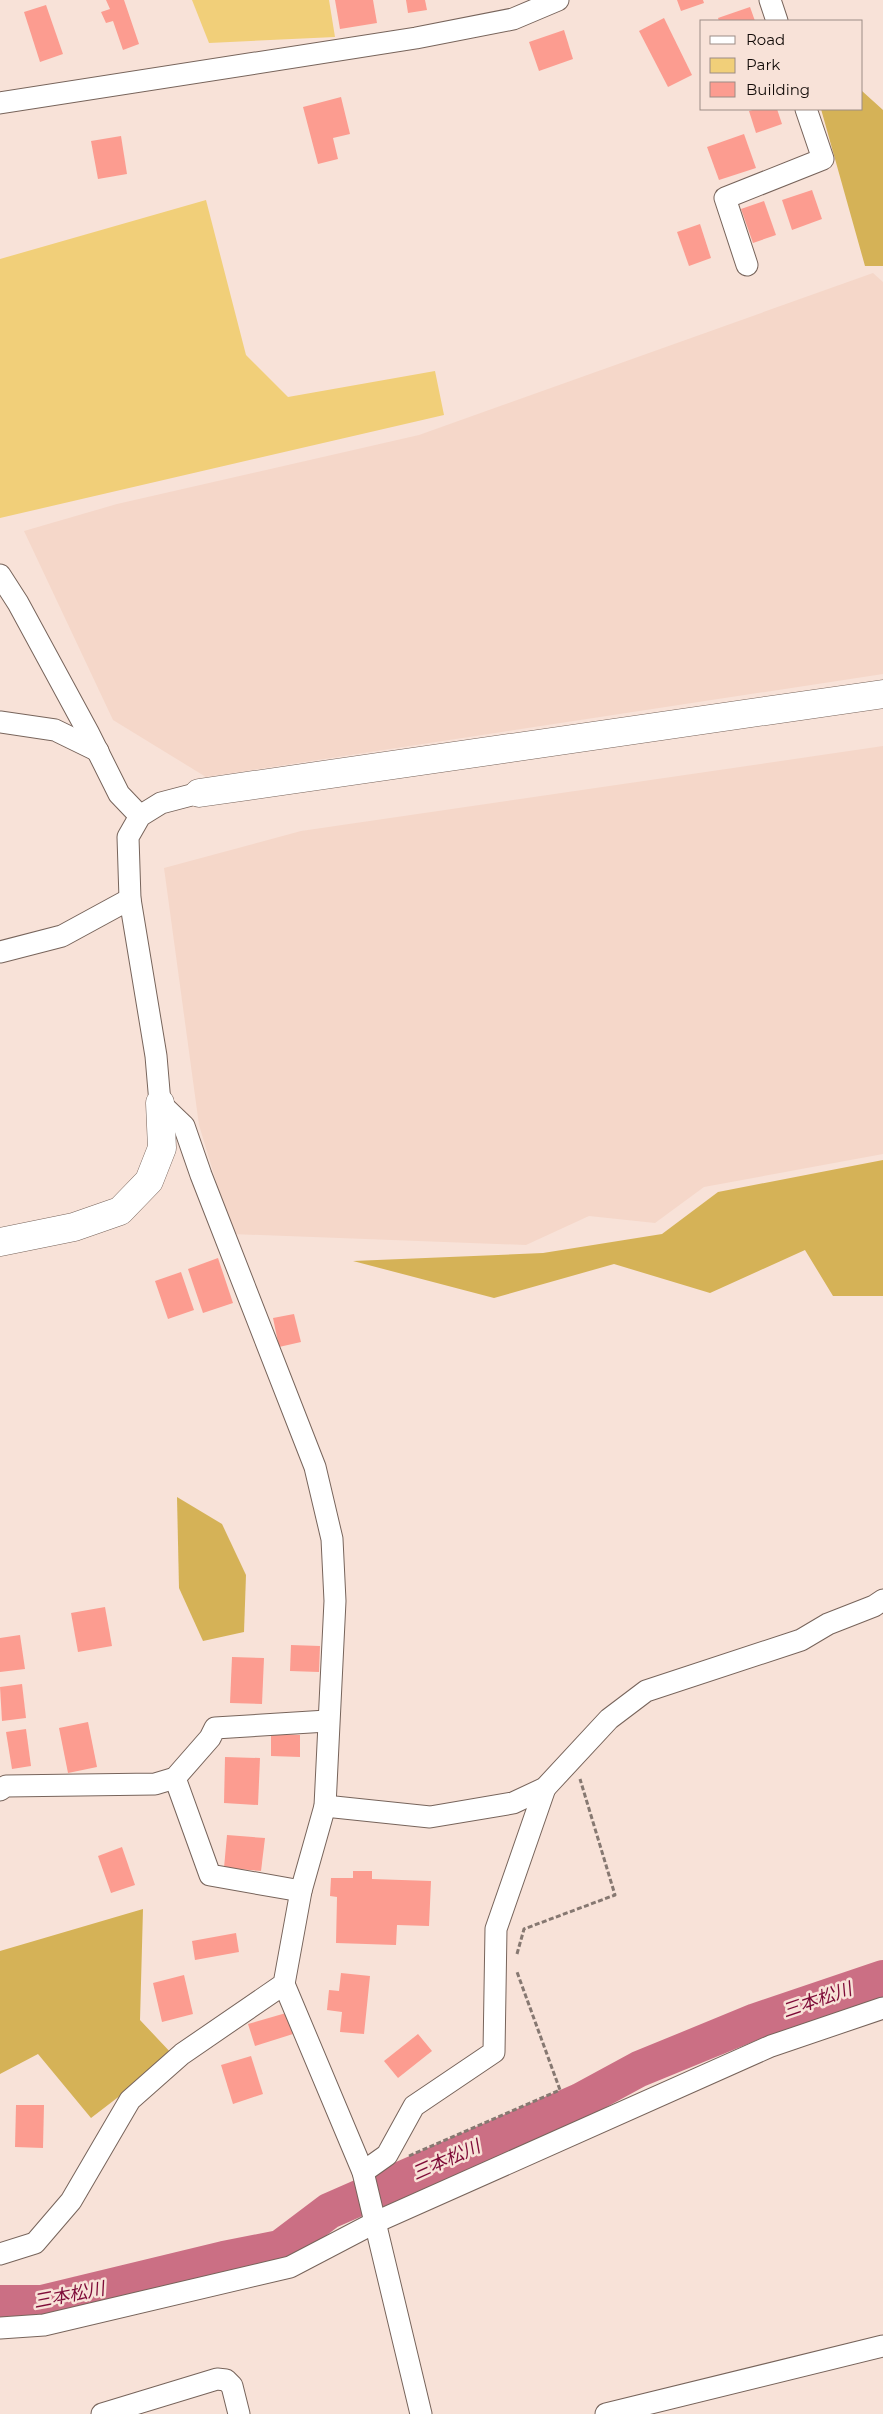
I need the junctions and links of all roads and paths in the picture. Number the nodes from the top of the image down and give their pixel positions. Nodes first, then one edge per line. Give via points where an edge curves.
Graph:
1 (558, 0) edge
2 (770, 0) edge
3 (777, 20) edge
4 (0, 102) edge
5 (806, 110) edge
6 (748, 265) dead end
7 (0, 575) edge
8 (883, 694) edge
9 (0, 722) edge
10 (98, 751) junction
11 (200, 793) joint
12 (140, 816) junction
13 (130, 899) junction
14 (0, 952) edge
15 (160, 1104) junction
16 (0, 1242) edge
17 (883, 1600) edge
18 (327, 1721) junction
19 (573, 1757) junction
20 (176, 1778) junction
21 (544, 1788) junction
22 (0, 1790) edge
23 (325, 1806) junction
24 (301, 1891) junction
25 (517, 1956) dead end
26 (514, 1965) dead end
27 (284, 1984) junction
28 (883, 2008) edge
29 (387, 2155) junction
30 (362, 2172) junction
31 (376, 2222) junction
32 (0, 2254) edge
33 (0, 2328) edge
34 (883, 2346) edge
35 (102, 2414) edge
36 (239, 2414) edge
37 (421, 2414) edge
38 (606, 2414) edge

1 - 4 street via 513,19 416,38
2 - 3 street
5 - 6 street via 823,159 725,198
7 - 10 street
8 - 11 street
9 - 10 street via 55,730
10 - 12 street via 119,794
11 - 12 street via 161,803
12 - 13 street via 128,837
13 - 14 street via 62,936
13 - 15 street via 156,1056
15 - 16 street via 162,1148 149,1181 120,1211 74,1227
15 - 18 street via 184,1126 315,1467 332,1539 334,1600
17 - 19 street via 828,1624 801,1640 646,1691 609,1718
18 - 20 street via 215,1728
18 - 23 street
19 - 21 street
19 - 25 path via 615,1896 524,1928
20 - 22 street via 155,1784 6,1786
20 - 24 street via 210,1875
21 - 23 street via 513,1803 430,1817
21 - 29 street via 496,1929 494,2052 414,2106
23 - 24 street
24 - 27 street
26 - 29 path via 560,2090 410,2156
27 - 30 street
27 - 32 street via 182,2054 130,2100 71,2201 35,2243
28 - 31 street via 771,2046
29 - 30 street
30 - 31 street
31 - 33 street via 290,2267 44,2325
31 - 37 street
34 - 38 street
35 - 36 street via 217,2379 226,2380 232,2386

